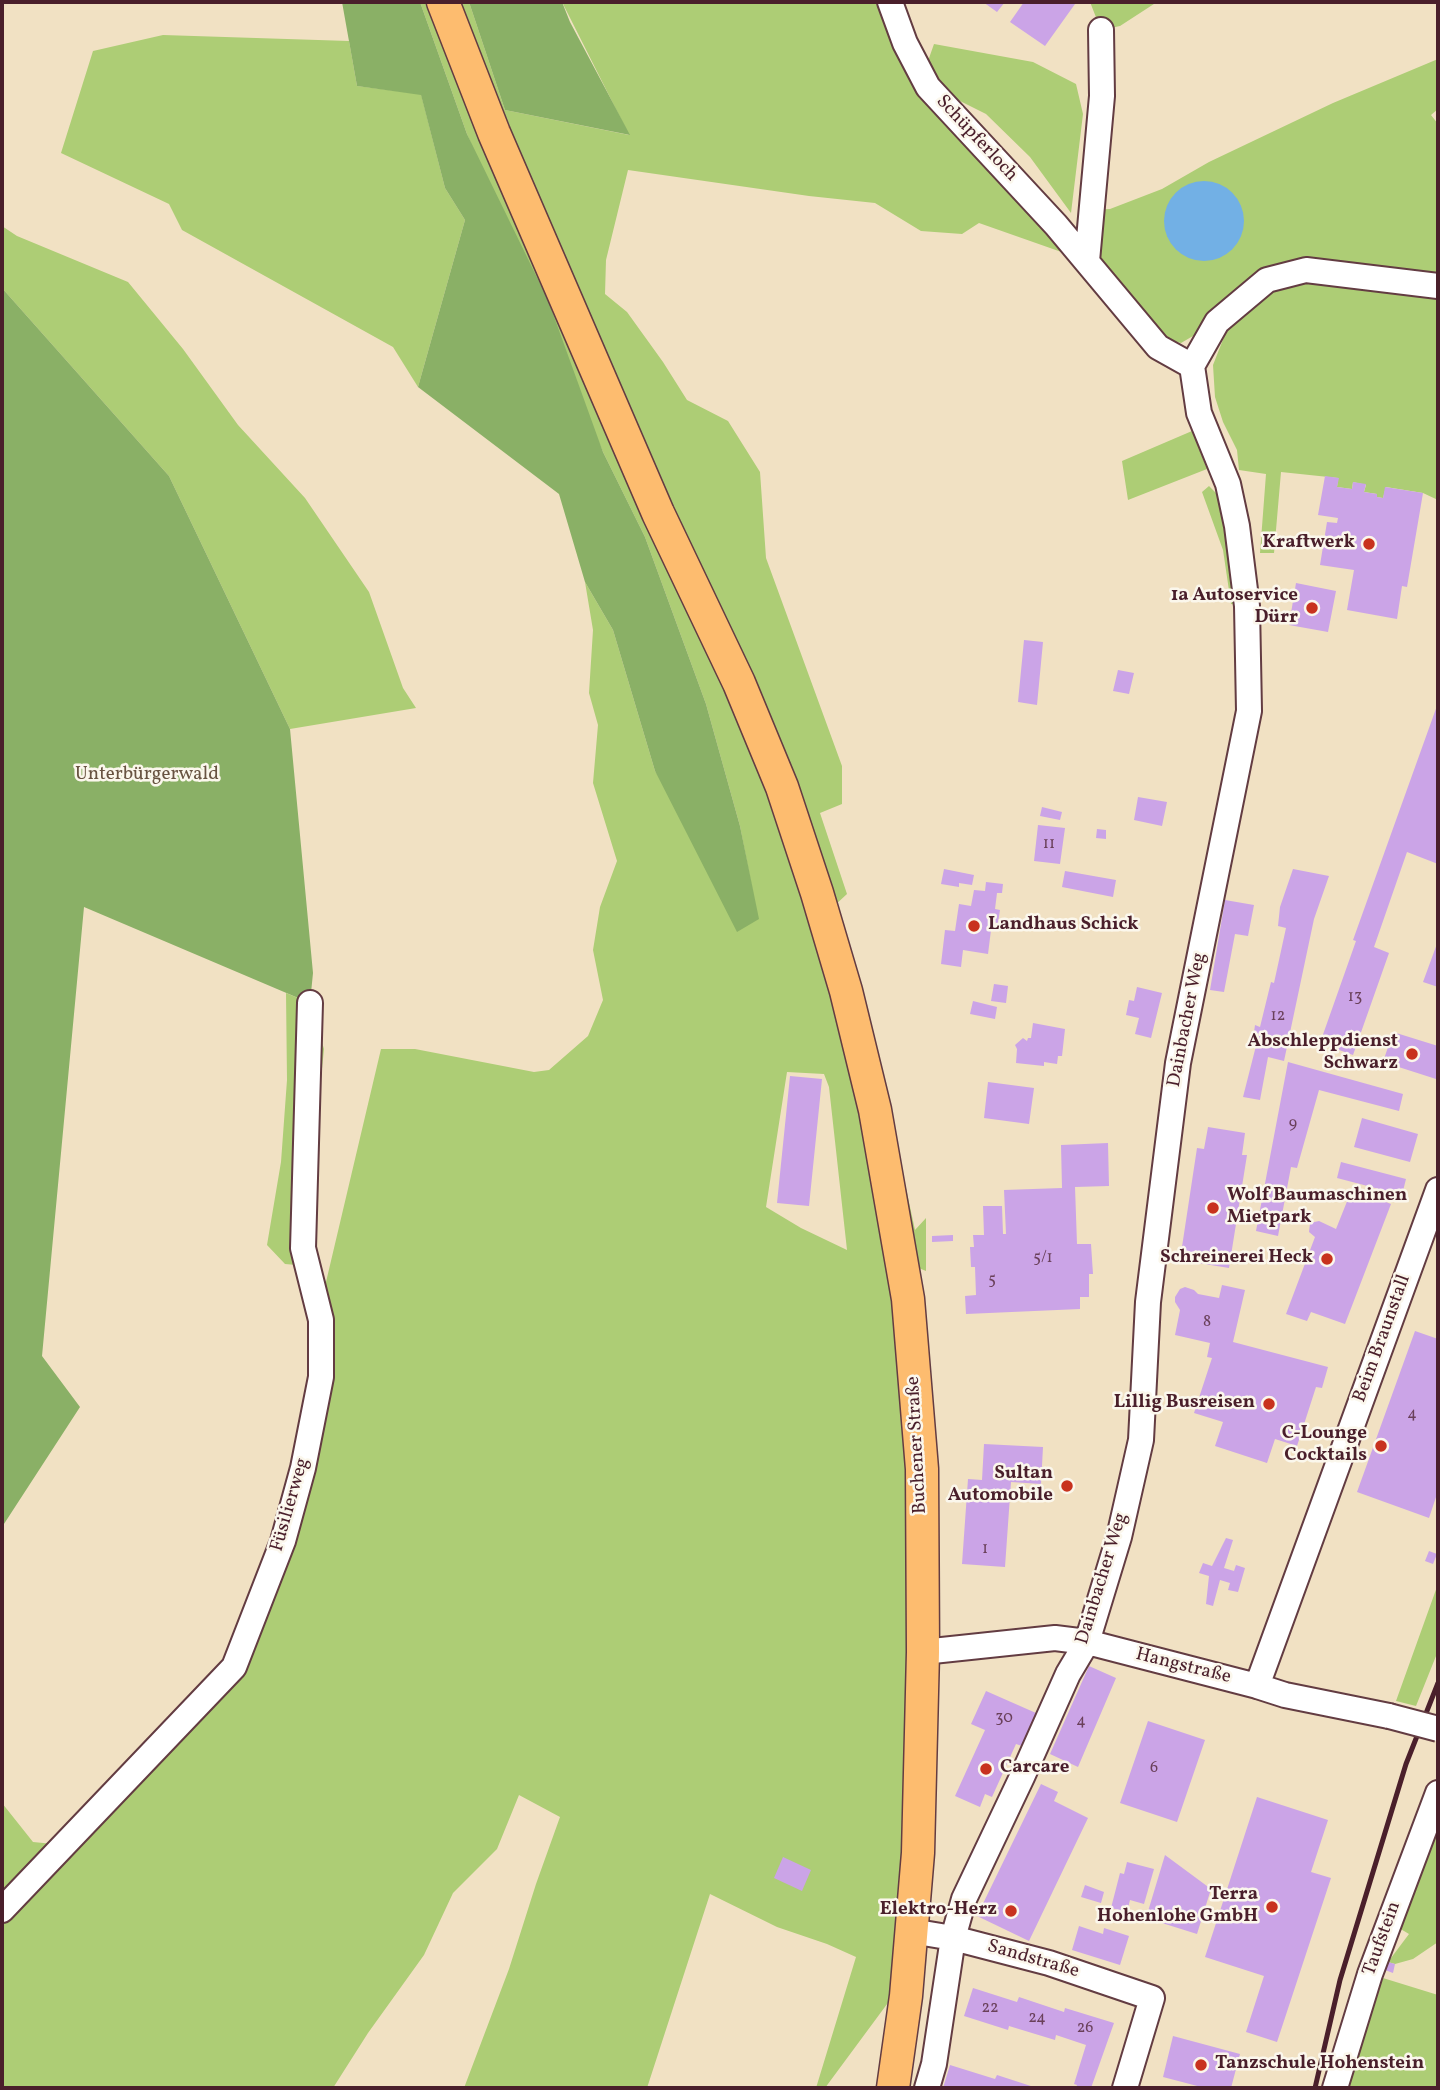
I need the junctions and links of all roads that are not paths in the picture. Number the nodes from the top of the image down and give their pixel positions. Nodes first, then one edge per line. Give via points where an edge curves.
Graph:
1 (443, 2) edge
2 (890, 2) edge
3 (1101, 30) dead end
4 (1087, 261) junction
5 (1438, 286) edge
6 (1192, 366) junction
7 (310, 1003) dead end
8 (1438, 1190) edge
9 (1087, 1642) junction
10 (923, 1652) junction
11 (1257, 1686) junction
12 (1438, 1729) edge
13 (1438, 1793) edge
14 (2, 1910) edge
15 (911, 1931) junction
16 (953, 1938) junction
17 (893, 2088) edge
18 (927, 2088) edge
19 (1125, 2088) edge
20 (1335, 2088) edge

1 - 10 main road, Buchener Straße via 494,133 658,513 739,683 792,816 843,979 872,1096 908,1299 922,1469
2 - 4 street, Schüpferloch via 928,87
3 - 4 street via 1102,96
4 - 6 street, Schüpferloch via 1158,347
5 - 6 street via 1306,270 1267,280 1217,322
6 - 9 street, Dainbacher Weg via 1199,413 1228,484 1237,526 1247,606 1249,711 1178,1063 1148,1302 1141,1440 1119,1537
7 - 14 street, Füsilierweg via 303,1248 321,1320 321,1377 283,1541 234,1667
8 - 11 street, Beim Braunstall
9 - 10 street, Hangstraße via 1055,1638
9 - 11 street, Hangstraße
9 - 16 street, Dainbacher Weg via 964,1899
10 - 15 main road, Buchener Straße via 918,1853
11 - 12 street, Hangstraße, bridge
13 - 20 street, Taufstein via 1370,1974
15 - 16 street, Sandstraße
15 - 17 main road, Buchener Straße
16 - 18 street
16 - 19 street, Sandstraße via 1049,1963 1152,1998

